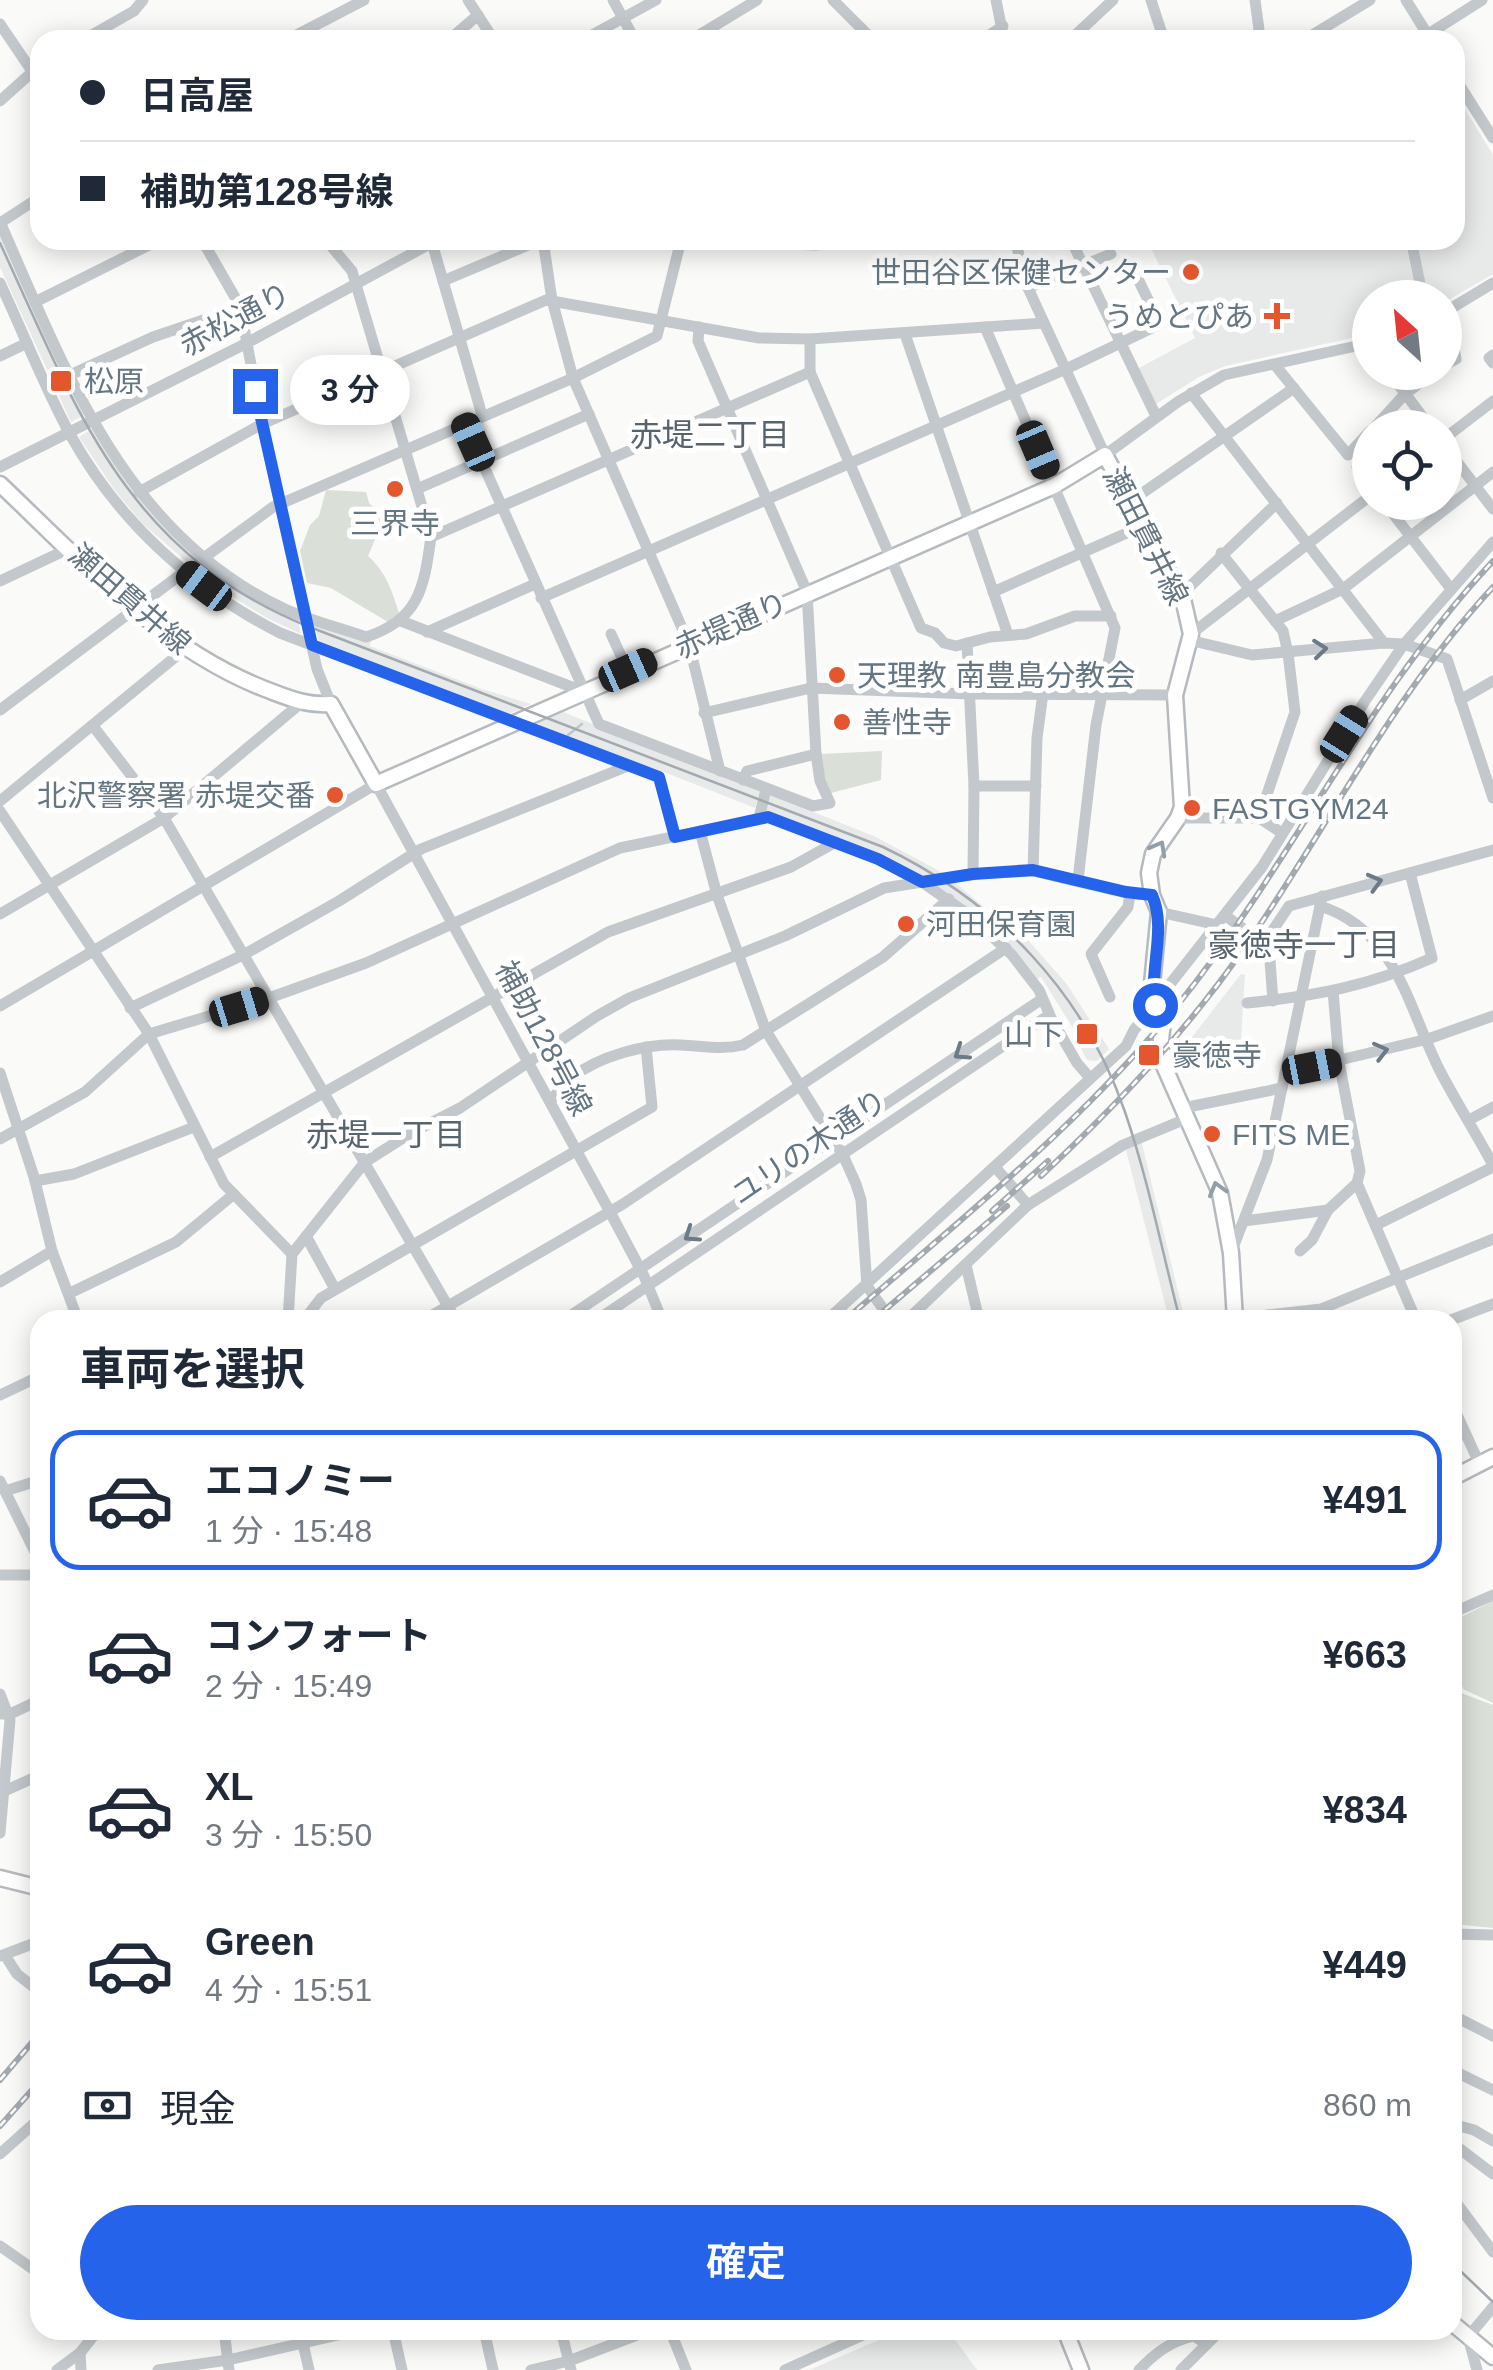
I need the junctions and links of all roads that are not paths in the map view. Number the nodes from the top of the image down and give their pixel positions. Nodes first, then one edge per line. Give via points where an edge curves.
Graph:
1 (143, 0) edge
2 (364, 0) edge
3 (468, 0) edge
4 (614, 0) edge
5 (656, 0) edge
6 (757, 0) edge
7 (833, 0) edge
8 (996, 0) edge
9 (1113, 0) edge
10 (1151, 0) edge
11 (1255, 0) edge
12 (1370, 0) edge
13 (1406, 0) edge
14 (1482, 0) edge
15 (478, 16) junction
16 (623, 18) junction
17 (0, 24) edge
18 (1002, 26) junction
19 (101, 30) edge
20 (306, 30) edge
21 (461, 30) edge
22 (487, 30) edge
23 (601, 30) edge
24 (630, 30) edge
25 (715, 30) edge
26 (863, 30) edge
27 (996, 30) edge
28 (1003, 30) edge
29 (1081, 30) edge
30 (1161, 30) edge
31 (1259, 30) edge
32 (1320, 30) edge
33 (1422, 30) edge
34 (1438, 30) edge
35 (30, 60) edge
36 (30, 72) edge
37 (1465, 92) edge
38 (0, 100) edge
39 (1491, 129) edge
40 (30, 203) edge
41 (0, 222) edge
42 (140, 250) edge
43 (211, 250) edge
44 (334, 250) edge
45 (419, 250) edge
46 (436, 250) edge
47 (518, 250) edge
48 (544, 250) edge
49 (678, 250) edge
50 (1017, 250) edge
51 (1075, 250) edge
52 (1413, 250) edge
53 (1112, 254) dead end
54 (1082, 266) junction
55 (1134, 271) dead end
56 (1419, 280) edge
57 (443, 281) junction
58 (0, 283) edge
59 (355, 283) junction
60 (1493, 284) edge
61 (1028, 288) junction
62 (552, 300) junction
63 (36, 302) junction
64 (1462, 302) edge
65 (239, 308) junction
66 (660, 320) junction
67 (1044, 323) junction
68 (698, 326) junction
69 (985, 326) junction
70 (904, 334) junction
71 (458, 338) junction
72 (810, 340) junction
73 (27, 342) junction
74 (1119, 342) junction
75 (246, 344) junction
76 (1352, 349) edge
77 (1493, 354) edge
78 (0, 356) edge
79 (1493, 363) edge
80 (1276, 365) junction
81 (1066, 369) junction
82 (381, 371) junction
83 (810, 372) junction
84 (70, 375) junction
85 (573, 378) junction
86 (1294, 388) junction
87 (1402, 390) edge
88 (1410, 390) edge
89 (1014, 392) junction
90 (1191, 392) junction
91 (1405, 394) junction
92 (1493, 401) edge
93 (726, 408) junction
94 (1390, 410) edge
95 (1417, 410) edge
96 (589, 414) junction
97 (482, 416) junction
98 (1156, 416) junction
99 (92, 420) junction
100 (262, 424) junction
101 (465, 424) junction
102 (1462, 425) edge
103 (936, 426) junction
104 (70, 432) junction
105 (1225, 437) junction
106 (405, 450) junction
107 (1352, 451) edge
108 (1105, 455) junction
109 (609, 460) junction
110 (482, 461) junction
111 (849, 463) junction
112 (0, 467) edge
113 (1462, 469) edge
114 (1493, 472) edge
115 (0, 484) edge
116 (1054, 486) junction
117 (1475, 486) junction
118 (418, 489) junction
119 (139, 492) junction
120 (767, 499) junction
121 (1131, 501) junction
122 (279, 504) junction
123 (1276, 504) junction
124 (501, 506) junction
125 (1493, 509) edge
126 (1352, 510) edge
127 (1398, 520) edge
128 (968, 523) junction
129 (1145, 526) junction
130 (1410, 536) junction
131 (431, 537) junction
132 (1493, 542) edge
133 (1308, 544) junction
134 (70, 548) junction
135 (649, 551) junction
136 (1084, 553) junction
137 (1221, 553) junction
138 (889, 556) junction
139 (205, 557) junction
140 (184, 572) junction
141 (0, 582) edge
142 (535, 584) junction
143 (1250, 589) junction
144 (1343, 589) junction
145 (1451, 589) junction
146 (808, 592) junction
147 (993, 592) junction
148 (1182, 594) junction
149 (541, 598) junction
150 (135, 609) junction
151 (305, 616) junction
152 (1111, 616) junction
153 (401, 621) junction
154 (1276, 621) junction
155 (427, 632) junction
156 (611, 634) dead end
157 (1008, 636) junction
158 (1190, 637) junction
159 (1384, 643) junction
160 (689, 644) junction
161 (967, 644) junction
162 (1404, 644) junction
163 (312, 645) junction
164 (185, 650) junction
165 (1288, 652) junction
166 (628, 670) junction
167 (1493, 681) edge
168 (811, 688) junction
169 (582, 691) junction
170 (1043, 693) junction
171 (971, 694) junction
172 (1175, 694) junction
173 (1102, 695) junction
174 (1460, 700) junction
175 (301, 703) junction
176 (332, 704) junction
177 (0, 710) edge
178 (704, 713) junction
179 (513, 722) junction
180 (92, 726) junction
181 (816, 754) junction
182 (1488, 764) edge
183 (628, 766) junction
184 (720, 772) junction
185 (743, 780) junction
186 (376, 784) junction
187 (974, 786) junction
188 (1036, 786) junction
189 (766, 789) junction
190 (1493, 798) edge
191 (0, 802) edge
192 (0, 811) edge
193 (164, 818) junction
194 (759, 818) junction
195 (1178, 818) junction
196 (1259, 818) junction
197 (700, 831) junction
198 (1282, 833) junction
199 (675, 837) junction
200 (836, 842) junction
201 (1493, 850) edge
202 (414, 855) junction
203 (1033, 870) junction
204 (1410, 873) junction
205 (973, 874) junction
206 (1078, 880) junction
207 (922, 882) junction
208 (49, 886) junction
209 (204, 886) junction
210 (1130, 893) junction
211 (716, 894) junction
212 (1152, 895) junction
213 (949, 900) junction
214 (1321, 901) junction
215 (1160, 912) junction
216 (0, 914) edge
217 (1222, 920) junction
218 (454, 924) junction
219 (1265, 942) junction
220 (1006, 948) junction
221 (93, 951) junction
222 (244, 954) junction
223 (737, 954) junction
224 (1398, 973) junction
225 (1333, 991) junction
226 (493, 996) junction
227 (269, 998) junction
228 (1110, 998) dead end
229 (1042, 999) junction
230 (1299, 1000) junction
231 (1273, 1001) junction
232 (1247, 1003) dead end
233 (1155, 1005) junction
234 (0, 1006) edge
235 (130, 1008) junction
236 (1050, 1015) junction
237 (1493, 1016) edge
238 (766, 1031) junction
239 (149, 1034) junction
240 (1428, 1039) junction
241 (646, 1046) junction
242 (528, 1062) junction
243 (1339, 1062) junction
244 (1286, 1072) junction
245 (0, 1073) edge
246 (1090, 1078) junction
247 (798, 1086) junction
248 (1282, 1088) junction
249 (324, 1092) junction
250 (550, 1101) junction
251 (1493, 1107) edge
252 (1186, 1113) junction
253 (1468, 1120) junction
254 (194, 1127) junction
255 (17, 1128) junction
256 (0, 1139) edge
257 (834, 1139) junction
258 (576, 1150) junction
259 (843, 1155) junction
260 (210, 1157) junction
261 (365, 1162) junction
262 (1493, 1166) edge
263 (996, 1168) junction
264 (35, 1181) junction
265 (1357, 1183) junction
266 (234, 1194) junction
267 (1028, 1205) junction
268 (1328, 1210) junction
269 (610, 1212) junction
270 (1244, 1221) junction
271 (1376, 1225) junction
272 (306, 1236) junction
273 (1493, 1239) edge
274 (413, 1245) junction
275 (52, 1251) junction
276 (1300, 1251) dead end
277 (292, 1254) junction
278 (1231, 1254) junction
279 (966, 1265) junction
280 (640, 1269) junction
281 (1397, 1276) junction
282 (0, 1282) edge
283 (648, 1285) junction
284 (868, 1286) junction
285 (335, 1289) junction
286 (70, 1293) junction
287 (1493, 1304) edge
288 (448, 1306) junction
289 (75, 1310) edge
290 (289, 1310) edge
291 (312, 1310) edge
292 (441, 1310) edge
293 (450, 1310) edge
294 (579, 1310) edge
295 (612, 1310) edge
296 (658, 1310) edge
297 (840, 1310) edge
298 (884, 1310) edge
299 (918, 1310) edge
300 (977, 1310) edge
301 (1234, 1310) edge
302 (1310, 1310) edge
303 (1412, 1310) edge
304 (1462, 1316) edge
305 (30, 1381) edge
306 (0, 1396) edge
307 (1462, 1421) edge
308 (1486, 1461) edge
309 (1462, 1473) edge
310 (30, 1482) edge
311 (2, 1486) edge
312 (30, 1541) edge
313 (7, 1576) edge
314 (0, 1585) edge
315 (1493, 1595) edge
316 (1462, 1609) edge
317 (0, 1694) edge
318 (30, 1704) edge
319 (5, 1714) edge
320 (30, 1780) edge
321 (3, 1792) edge
322 (0, 1833) edge
323 (0, 1878) edge
324 (30, 1886) edge
325 (1462, 1934) edge
326 (1493, 1935) edge
327 (30, 1946) edge
328 (4, 1958) edge
329 (30, 1984) edge
330 (1462, 2021) edge
331 (1493, 2036) edge
332 (1462, 2075) edge
333 (1493, 2090) edge
334 (30, 2127) edge
335 (1462, 2127) edge
336 (1493, 2141) edge
337 (1462, 2151) edge
338 (0, 2154) edge
339 (1493, 2174) edge
340 (1462, 2211) edge
341 (0, 2246) edge
342 (1493, 2252) edge
343 (30, 2267) edge
344 (1493, 2307) edge
345 (1462, 2332) edge
346 (1468, 2337) junction
347 (90, 2340) edge
348 (225, 2340) edge
349 (291, 2340) edge
350 (302, 2340) edge
351 (395, 2340) edge
352 (486, 2340) edge
353 (564, 2340) edge
354 (627, 2340) edge
355 (674, 2340) edge
356 (852, 2340) edge
357 (1069, 2340) edge
358 (1178, 2340) edge
359 (1200, 2340) edge
360 (1211, 2340) edge
361 (1207, 2344) junction
362 (80, 2353) junction
363 (1493, 2357) edge
364 (229, 2365) edge
365 (570, 2365) edge
366 (57, 2370) edge
367 (81, 2370) edge
368 (158, 2370) edge
369 (310, 2370) edge
370 (402, 2370) edge
371 (493, 2370) edge
372 (531, 2370) edge
373 (686, 2370) edge
374 (784, 2370) edge
375 (1081, 2370) edge
376 (1139, 2370) edge
377 (1181, 2370) edge
378 (1477, 2370) edge

1 - 19 street
2 - 20 street
3 - 15 street
4 - 16 street
5 - 16 street
6 - 25 street
7 - 26 street
8 - 18 street
9 - 29 street
10 - 30 street
11 - 31 street
12 - 32 street
13 - 33 street
14 - 34 street
15 - 21 street
15 - 22 street
16 - 23 street
16 - 24 street
17 - 35 street
18 - 27 street
18 - 28 street
36 - 38 street
37 - 39 street
40 - 41 street
41 - 63 street
42 - 63 street
43 - 65 street
44 - 59 street
45 - 59 street, 赤松通り
46 - 57 street
47 - 57 street
48 - 62 street
49 - 66 street
50 - 61 street
51 - 54 street
52 - 56 street
53 - 54 street
54 - 61 street
54 - 74 street
55 - 74 street via 1158,320
57 - 71 street
58 - 73 street
59 - 75 street, 赤松通り
59 - 82 street
60 - 64 street
61 - 67 street
62 - 66 street
62 - 71 street
62 - 85 street
63 - 84 street
65 - 75 street
65 - 84 street via 152,337
66 - 68 street
66 - 85 street via 657,336
67 - 69 street
67 - 81 street
68 - 72 street
68 - 93 street via 698,342
69 - 70 street
69 - 89 street
70 - 72 street
70 - 103 street
71 - 82 street
71 - 97 street
72 - 83 street
73 - 78 street
73 - 104 street
74 - 81 street
74 - 98 street
75 - 99 street, 赤松通り
75 - 100 street
76 - 80 street, 赤堤通り
77 - 79 street
80 - 86 street
80 - 90 street, 赤堤通り via 1224,375
81 - 89 street
81 - 108 street
82 - 100 street
82 - 106 street
83 - 93 street
83 - 111 street
84 - 99 street
85 - 96 street
85 - 97 street
86 - 105 street
86 - 107 street via 1348,455
87 - 91 street
88 - 91 street
89 - 103 street
89 - 116 street
90 - 98 street, 赤堤通り
90 - 105 street
91 - 94 street
91 - 95 street
92 - 102 street
93 - 109 street
93 - 120 street
96 - 109 street
96 - 110 street
97 - 101 street
98 - 108 street, 赤堤通り
99 - 104 street, 赤松通り
99 - 119 street
100 - 119 street
100 - 122 street
101 - 106 street
101 - 110 street
103 - 111 street
103 - 128 street
104 - 112 street, 赤松通り
104 - 140 street via 125,513
105 - 121 street
105 - 123 street
106 - 118 street
106 - 122 street
108 - 116 main road, 赤堤通り
108 - 121 main road, 瀬田貫井線
109 - 124 street
109 - 135 street
110 - 118 street
110 - 124 street
111 - 120 street
111 - 138 street
113 - 117 street
114 - 117 street
115 - 134 main road, 瀬田貫井線
116 - 128 main road, 赤堤通り
116 - 136 street
117 - 125 street
117 - 130 street
118 - 131 street
119 - 139 street
120 - 135 street
120 - 146 street
121 - 129 main road, 瀬田貫井線
122 - 139 street
122 - 151 street
123 - 133 street
123 - 137 street
124 - 131 street
124 - 142 street
126 - 133 street
127 - 130 street
128 - 138 main road, 赤堤通り
128 - 147 street
129 - 136 street
129 - 148 main road, 瀬田貫井線
130 - 144 street
130 - 145 street
131 - 153 street via 423,582
132 - 145 street
133 - 143 street
133 - 144 street
134 - 141 street
134 - 150 main road, 瀬田貫井線
135 - 149 street
135 - 160 street
136 - 147 street
136 - 152 street
137 - 143 street
137 - 148 street
138 - 146 main road, 赤堤通り
138 - 161 street via 922,628 944,643
139 - 151 street via 246,588
140 - 150 street
140 - 163 street via 259,622
142 - 149 street
142 - 155 street
143 - 154 street
143 - 158 street
144 - 154 street
144 - 159 street
145 - 162 street
146 - 160 main road, 赤堤通り
146 - 168 street
147 - 157 street
148 - 158 main road, 瀬田貫井線
149 - 169 street
150 - 164 main road, 瀬田貫井線
150 - 177 street
151 - 153 street via 366,636
151 - 163 street
152 - 157 street via 1075,616
152 - 173 street via 1116,628
153 - 155 street
154 - 165 street
155 - 169 street
156 - 166 street
157 - 161 street
158 - 165 street via 1252,655
158 - 172 main road, 瀬田貫井線
159 - 162 street
165 -> 159 street
160 - 166 main road, 赤堤通り
160 - 178 street
161 - 171 street
162 - 174 street via 1446,658
162 - 198 street
163 - 176 street
163 - 179 street
164 - 175 main road, 瀬田貫井線
164 - 180 street
165 - 196 street via 1295,712
166 - 169 main road, 赤堤通り
167 - 174 street
168 - 171 street
168 - 178 street
168 - 181 street
169 - 179 main road, 赤堤通り
169 - 184 street via 598,724
170 - 171 street
170 - 173 street
170 - 188 street
171 - 187 street
172 - 173 street
172 - 195 main road, 瀬田貫井線
173 - 206 street
174 - 182 street
175 - 176 main road, 瀬田貫井線
175 - 193 street
176 - 186 main road
178 - 184 street
179 - 183 street
179 - 186 main road, 赤堤通り
180 - 191 street
180 - 193 street
181 - 185 street via 747,771
181 - 189 street via 830,804 812,806
182 - 190 street
183 - 199 street via 659,777
183 - 202 street
184 - 185 street
185 - 189 street
186 - 202 street, 補助128号線
186 - 209 street, 赤堤通り
187 - 188 street
187 - 205 street
188 - 203 street
189 - 194 street
192 - 208 street
193 - 208 street
193 - 209 street
194 - 197 street
194 - 200 street
195 - 196 street
212 -> 195 main road via 1153,854
196 - 198 street
197 - 199 street
197 - 211 street
198 - 217 street
199 - 218 street via 620,848
200 - 207 street
200 - 211 street via 791,867
201 - 204 street
202 - 218 street, 補助128号線
202 - 222 street
203 - 205 street
203 - 206 street
214 -> 204 street
204 - 224 street via 1432,958
205 - 207 street
206 - 210 street
207 - 213 street
207 - 223 street via 884,888
208 - 216 street
208 - 221 street
209 - 221 street, 赤堤通り
209 - 222 street
210 - 212 street
210 - 228 street via 1128,907 1091,954
211 - 223 street
211 - 226 street via 608,932
212 - 215 main road
213 - 220 street
213 - 238 street via 884,957
214 - 219 street via 1289,906
214 - 224 street via 1363,927
214 - 230 street
215 - 217 street
215 - 233 main road
217 - 219 street
217 - 233 street
218 - 226 street, 補助128号線
218 - 227 street
219 - 231 street
220 - 229 street
220 - 247 street
221 - 234 street, 赤堤通り
221 - 235 street
222 - 227 street
222 - 235 street
223 - 238 street
223 - 242 street via 629,998
224 - 225 street
224 - 240 street
225 - 230 street
225 - 243 street
226 - 242 street, 補助128号線
226 - 249 street
227 - 239 street
227 - 249 street
229 - 236 street
229 -> 257 street
230 - 231 street
230 - 244 street
231 - 232 street
233 - 246 street via 1126,1046
233 - 252 main road via 1163,1021 1164,1066
235 - 239 street
236 - 246 street
236 - 259 street, ユリの木通り
237 - 240 street
238 - 241 street via 726,1049
238 - 247 street
239 - 254 street
239 - 255 street via 85,1092
243 -> 240 street
240 - 253 street
241 - 250 street via 572,1078
241 - 258 street via 652,1107
242 - 250 street, 補助128号線
242 - 261 street
243 - 244 street
243 - 265 street
244 - 248 street
245 - 255 street
246 - 263 street
247 - 257 street
247 - 269 street
248 - 252 street
248 - 270 street
249 - 260 street
249 - 261 street
250 - 258 street, 補助128号線
251 - 253 street
252 - 267 street
278 -> 252 main road via 1220,1193
253 - 262 street
254 - 260 street
254 - 264 street via 74,1174
255 - 256 street
255 - 264 street
257 - 259 street
257 -> 280 street
258 - 269 street, 補助128号線
258 - 274 street
259 - 283 street, ユリの木通り
259 - 284 street via 861,1200
260 - 266 street
261 - 272 street
261 - 274 street
262 - 271 street
263 - 267 street
263 - 284 street
264 - 275 street
265 - 268 street
265 - 271 street
266 - 277 street
266 - 286 street via 176,1242
267 - 279 street
268 - 270 street
268 - 276 street
269 - 280 street, 補助128号線
269 - 288 street
270 - 278 street
271 - 281 street
272 - 277 street
272 - 285 street
273 - 281 street
274 - 285 street
274 - 288 street
275 - 282 street
275 - 286 street
277 - 290 street
278 - 301 main road
279 - 299 street
279 - 300 street
280 - 283 street, 補助128号線
280 - 294 street
281 - 302 street
281 - 303 street
283 - 295 street, ユリの木通り
283 - 296 street, 補助128号線
284 - 297 street
284 - 298 street
285 - 291 street
286 - 289 street
287 - 304 street
288 - 292 street
288 - 293 street
305 - 306 street
307 - 308 street
308 - 309 main road
310 - 311 street
311 - 312 street
313 - 314 street
315 - 316 street
317 - 319 street
318 - 319 street
319 - 321 street
320 - 321 street
321 - 322 street
323 - 324 main road
325 - 326 street
327 - 328 street
328 - 329 street
330 - 331 street
332 - 333 street
334 - 338 street
335 - 336 street
337 - 339 street
340 - 342 street
341 - 343 street
344 - 346 street
345 - 346 main road
346 - 363 main road
346 - 378 street
347 - 362 street
348 - 364 street
349 - 364 street
350 - 369 street
351 - 370 street
352 - 371 street
353 - 365 street
354 - 365 street
355 - 373 street
356 - 374 street
357 - 375 main road
358 - 376 street
359 - 361 street
360 - 361 street
361 - 377 street
362 - 366 street
362 - 367 street
364 - 368 street
365 - 372 street

